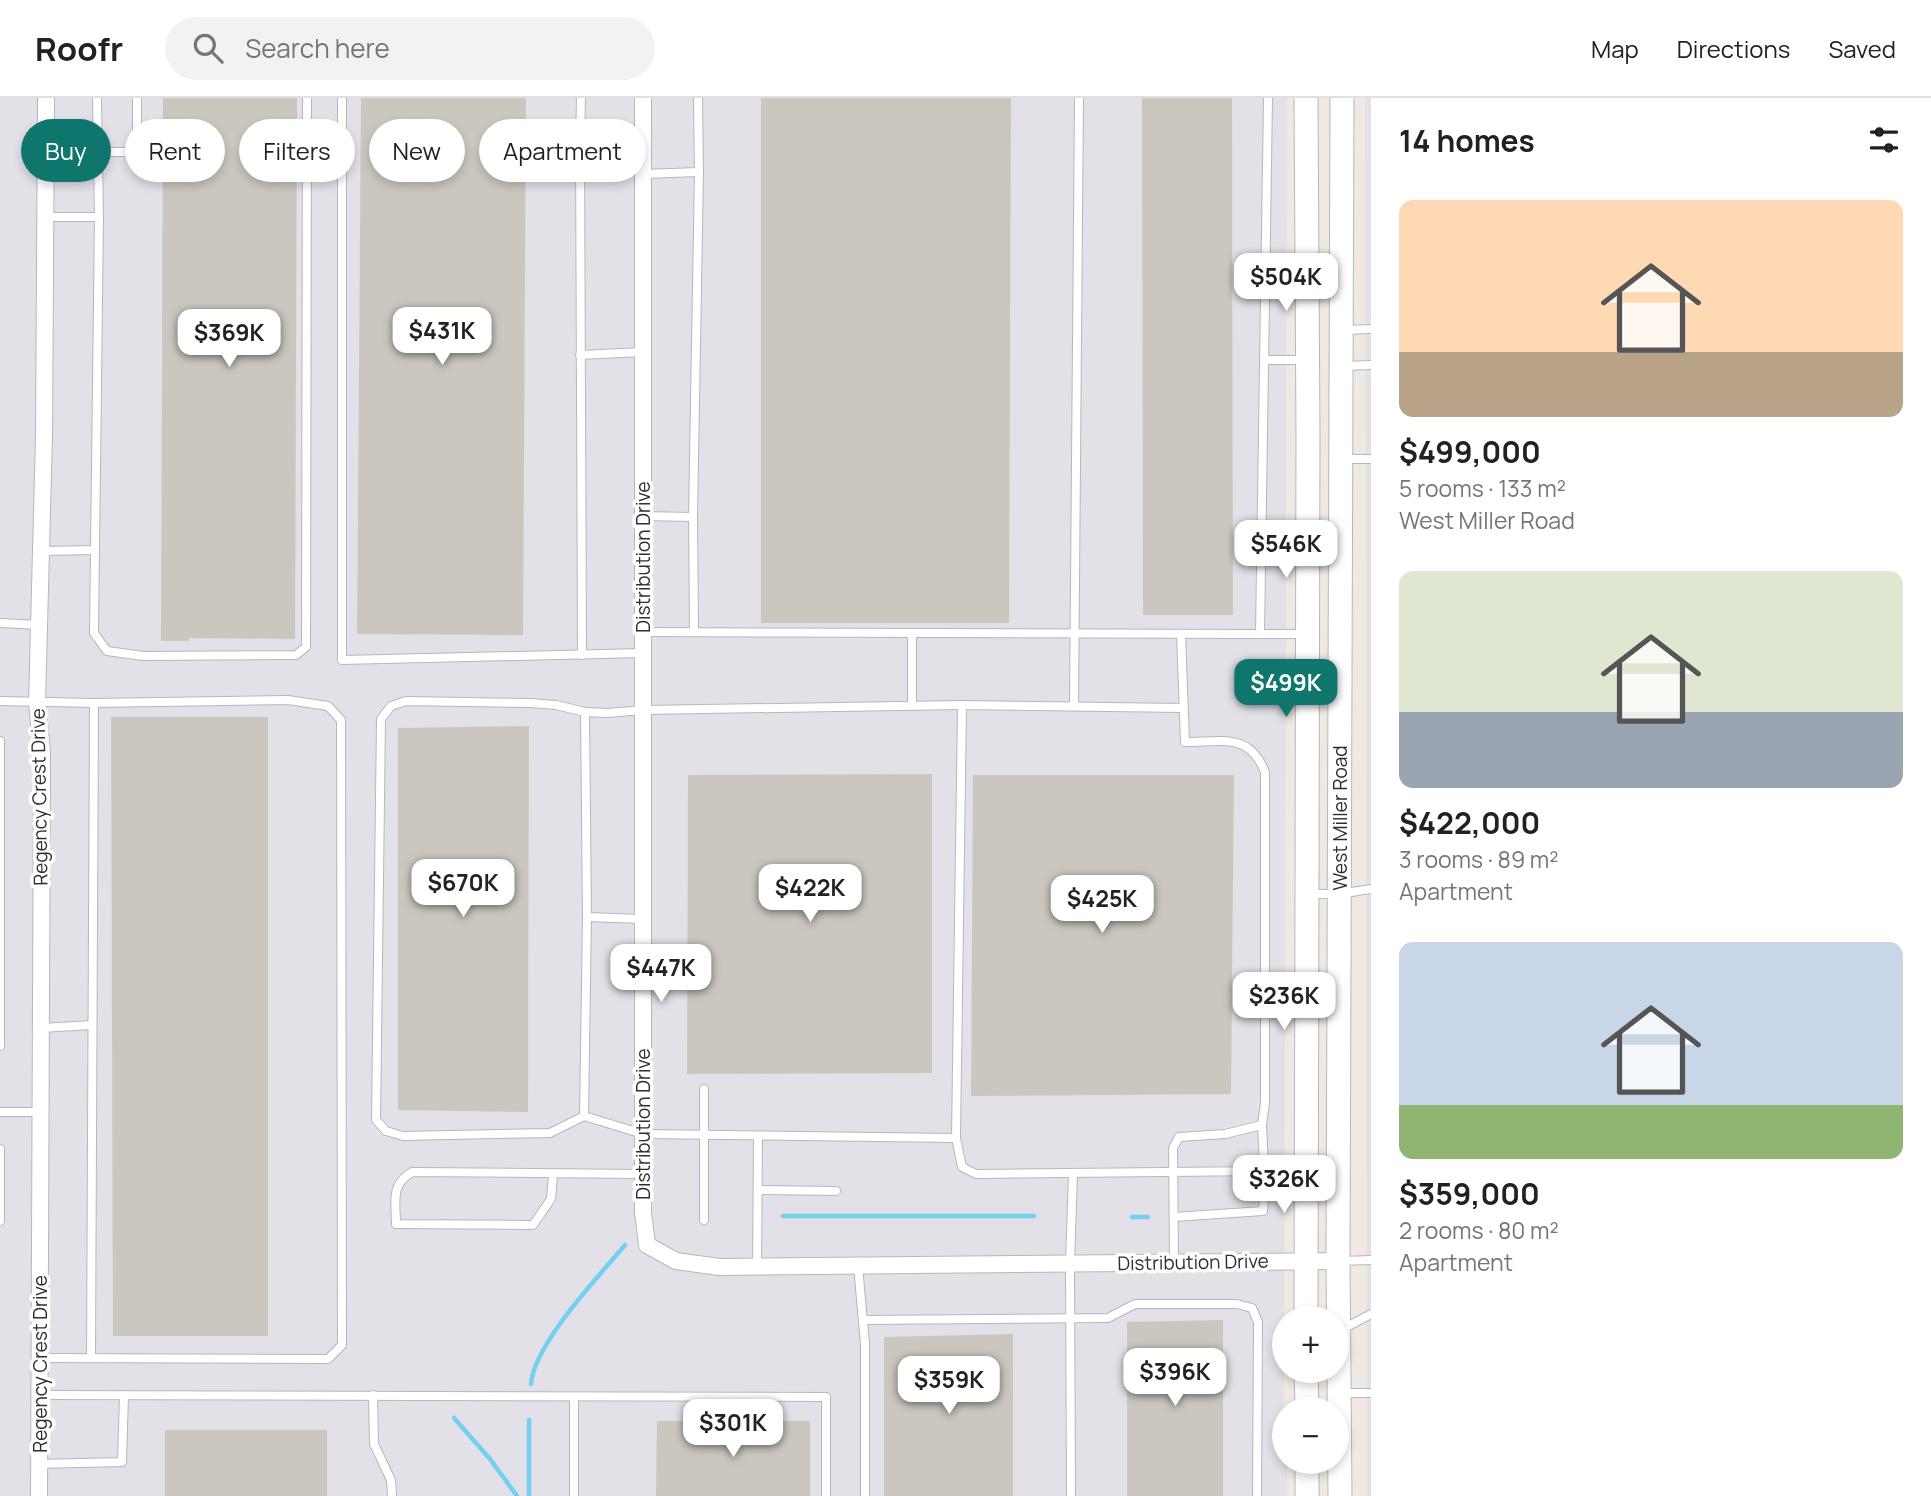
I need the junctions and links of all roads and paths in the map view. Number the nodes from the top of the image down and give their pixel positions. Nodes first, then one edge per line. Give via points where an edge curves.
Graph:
1 (46, 98) edge
2 (97, 98) edge
3 (137, 98) edge
4 (307, 98) edge
5 (342, 98) edge
6 (581, 98) edge
7 (643, 98) edge
8 (698, 98) edge
9 (1079, 98) edge
10 (1268, 98) edge
11 (1306, 98) edge
12 (1342, 98) edge
13 (97, 119) edge
14 (581, 119) edge
15 (643, 119) edge
16 (111, 152) edge
17 (699, 172) junction
18 (646, 174) edge
19 (98, 182) edge
20 (580, 182) edge
21 (643, 182) edge
22 (45, 217) junction
23 (99, 217) junction
24 (1371, 328) edge
25 (1341, 330) junction
26 (643, 352) junction
27 (580, 355) junction
28 (1264, 360) junction
29 (1308, 360) junction
30 (1371, 365) edge
31 (1341, 366) junction
32 (1342, 456) junction
33 (1371, 459) edge
34 (643, 516) junction
35 (693, 517) junction
36 (95, 550) junction
37 (41, 551) junction
38 (0, 623) edge
39 (40, 625) junction
40 (643, 632) junction
41 (694, 632) junction
42 (912, 633) junction
43 (1074, 634) junction
44 (1181, 634) junction
45 (1260, 634) junction
46 (1308, 634) junction
47 (1341, 634) junction
48 (643, 653) junction
49 (582, 655) junction
50 (0, 701) edge
51 (37, 703) junction
52 (94, 703) junction
53 (912, 705) junction
54 (962, 705) junction
55 (1074, 706) junction
56 (1184, 708) junction
57 (643, 710) junction
58 (585, 712) junction
59 (0, 741) edge
60 (1371, 889) edge
61 (1307, 894) junction
62 (1339, 894) junction
63 (587, 918) junction
64 (643, 919) junction
65 (92, 1025) junction
66 (41, 1027) junction
67 (0, 1046) edge
68 (704, 1089) dead end
69 (0, 1112) edge
70 (40, 1112) junction
71 (584, 1116) junction
72 (1262, 1125) junction
73 (643, 1134) junction
74 (704, 1135) junction
75 (758, 1136) junction
76 (956, 1138) junction
77 (0, 1149) edge
78 (1265, 1171) junction
79 (1073, 1173) junction
80 (1173, 1173) junction
81 (643, 1174) junction
82 (553, 1175) junction
83 (758, 1190) junction
84 (836, 1191) dead end
85 (1174, 1217) junction
86 (704, 1220) dead end
87 (0, 1222) edge
88 (1306, 1261) junction
89 (1338, 1261) junction
90 (1371, 1261) edge
91 (1174, 1262) junction
92 (1070, 1263) junction
93 (858, 1266) junction
94 (757, 1267) junction
95 (1306, 1306) edge
96 (1338, 1306) edge
97 (1371, 1314) edge
98 (863, 1320) junction
99 (1070, 1320) junction
100 (1349, 1326) edge
101 (40, 1359) junction
102 (91, 1359) junction
103 (1339, 1383) edge
104 (1339, 1393) junction
105 (1371, 1393) edge
106 (40, 1395) junction
107 (124, 1395) junction
108 (373, 1395) junction
109 (574, 1396) junction
110 (39, 1464) junction
111 (1307, 1474) edge
112 (39, 1496) edge
113 (392, 1496) edge
114 (574, 1496) edge
115 (826, 1496) edge
116 (865, 1496) edge
117 (1071, 1496) edge
118 (1257, 1496) edge
119 (1307, 1496) edge
120 (1340, 1496) edge

1 - 22 street, Regency Crest Drive
2 - 13 lane
3 - 16 lane via 137,141 128,152
4 - 36 lane via 306,647 296,655 143,656 107,651 94,633
5 - 49 lane via 342,660
6 - 14 lane
7 - 15 street, Distribution Drive
8 - 17 lane
9 - 43 lane
10 - 28 lane
11 - 29 main road, West Miller Road
12 - 25 main road, West Miller Road
17 - 18 lane
17 - 35 lane
19 - 23 lane
20 - 27 lane
21 - 26 street, Distribution Drive
22 - 23 lane
22 - 37 street, Regency Crest Drive
23 - 36 lane
24 - 25 lane
25 - 31 main road, West Miller Road
26 - 27 lane
26 - 34 street, Distribution Drive
27 - 49 lane
28 - 29 lane
28 - 45 lane
29 - 31 main road
29 - 46 main road, West Miller Road
30 - 31 lane
31 - 32 main road, West Miller Road
32 - 33 lane
32 - 47 main road, West Miller Road
34 - 35 lane
34 - 40 street, Distribution Drive
35 - 41 lane
36 - 37 lane
37 - 39 street, Regency Crest Drive
38 - 39 lane
39 - 51 street, Regency Crest Drive
40 - 41 lane
40 - 48 street, Distribution Drive
41 - 42 lane
42 - 43 lane
42 - 53 lane
43 - 44 lane
43 - 55 lane
44 - 45 lane
44 - 56 lane
45 - 46 lane
46 - 47 main road
46 - 61 main road, West Miller Road
47 - 62 main road, West Miller Road
48 - 49 lane
48 - 57 street, Distribution Drive
50 - 51 lane
51 - 52 lane
51 - 66 street, Regency Crest Drive via 42,751
52 - 65 lane
52 - 102 lane via 288,700 328,706 341,720 342,1345 328,1359
53 - 54 lane
53 - 57 lane
54 - 55 lane
54 - 76 lane
55 - 56 lane
56 - 72 lane via 1185,742 1241,743 1259,756 1265,772
57 - 58 lane
57 - 64 street, Distribution Drive
58 - 63 lane
58 - 71 lane via 530,703 406,701 391,706 381,719 376,1120 386,1131 403,1136 550,1133
59 - 67 lane
60 - 62 lane
61 - 62 lane
61 - 88 main road, West Miller Road
62 - 89 main road, West Miller Road
63 - 64 lane
63 - 71 lane
64 - 73 street, Distribution Drive
65 - 66 lane
65 - 102 lane
66 - 70 street, Regency Crest Drive
68 - 74 lane
69 - 70 lane
70 - 101 street, Regency Crest Drive
71 - 73 lane
72 - 78 lane
72 - 80 lane via 1225,1134 1179,1137 1173,1148
73 - 74 lane
73 - 81 street, Distribution Drive
74 - 75 lane
74 - 86 lane
75 - 76 lane
75 - 83 lane
76 - 79 lane via 962,1167 976,1174
77 - 87 lane
78 - 80 lane
78 - 85 lane via 1263,1211
79 - 80 lane
79 - 92 lane
80 - 85 lane
81 - 82 lane
81 - 94 street, Distribution Drive via 647,1245 676,1261
82 - 82 lane via 412,1172 399,1182 396,1191 396,1224 533,1225 551,1199
83 - 84 lane
83 - 94 lane
85 - 91 lane
88 - 89 street, Distribution Drive
88 - 91 street, Distribution Drive
88 - 95 main road, West Miller Road
89 - 90 lane
89 - 96 main road, West Miller Road
91 - 92 street, Distribution Drive
92 - 93 street, Distribution Drive
92 - 99 lane
93 - 94 street, Distribution Drive
93 - 98 lane
97 - 100 lane
98 - 99 lane
98 - 116 lane
99 - 117 lane
99 - 118 lane via 1108,1318 1135,1304 1252,1308 1258,1322
101 - 102 lane
101 - 106 street, Regency Crest Drive
103 - 104 main road, West Miller Road
104 - 105 lane
104 - 120 main road, West Miller Road
106 - 107 lane
106 - 110 street, Regency Crest Drive
107 - 108 lane
107 - 110 lane via 122,1462
108 - 109 lane
108 - 113 lane via 374,1444 391,1480
109 - 114 lane
109 - 115 lane via 826,1397
110 - 112 street, Regency Crest Drive
111 - 119 main road

